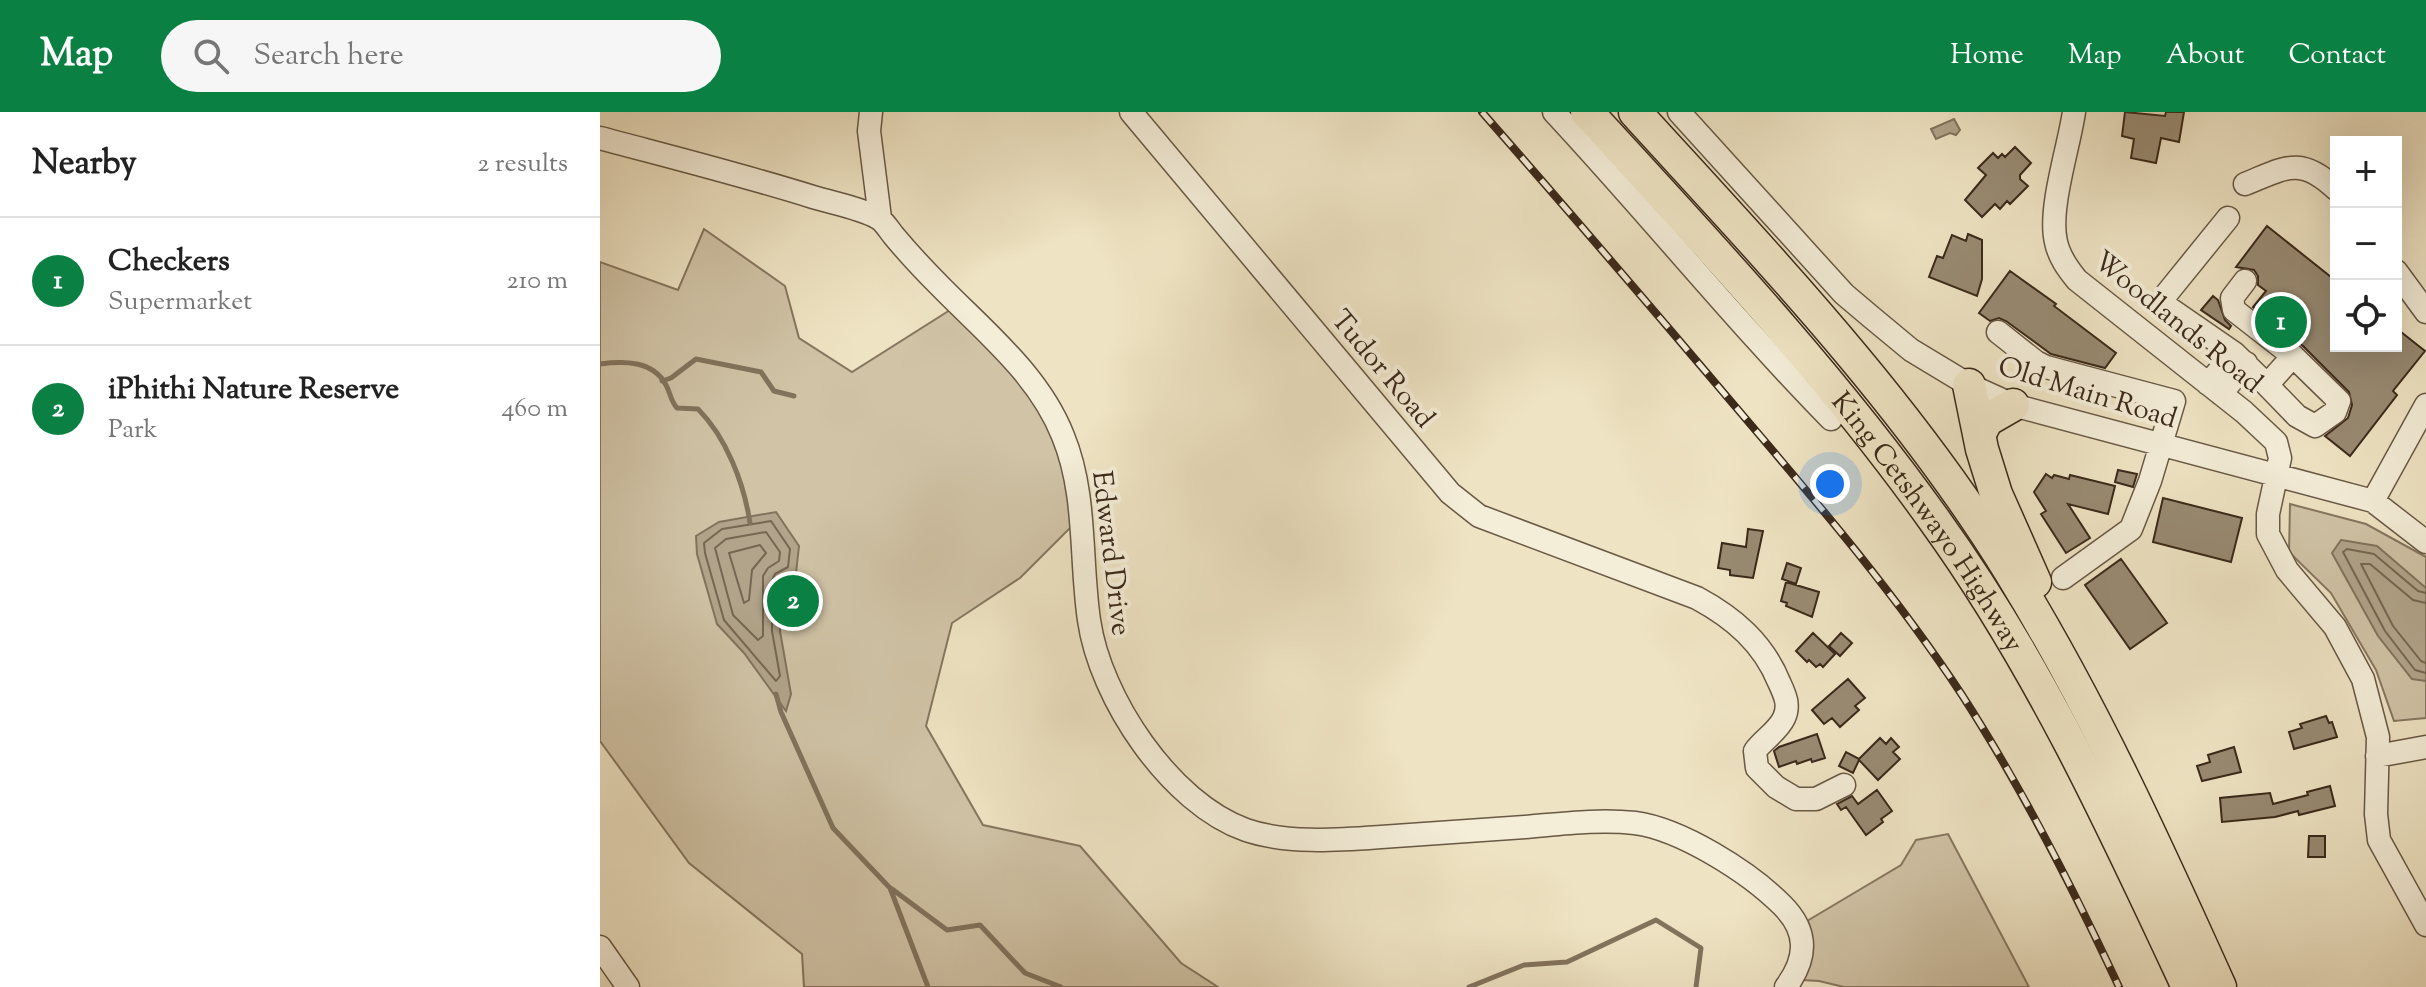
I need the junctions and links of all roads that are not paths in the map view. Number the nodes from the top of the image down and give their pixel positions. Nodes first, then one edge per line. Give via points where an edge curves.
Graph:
1 (871, 112) edge
2 (1131, 112) edge
3 (1554, 112) edge
4 (1587, 112) edge
5 (1635, 112) edge
6 (1679, 112) edge
7 (2074, 112) edge
8 (600, 138) edge
9 (2330, 183) edge
10 (2245, 184) dead end
11 (880, 218) junction
12 (2228, 218) dead end
13 (2402, 279) edge
14 (2245, 281) dead end
15 (2426, 312) edge
16 (1998, 332) dead end
17 (2293, 356) junction
18 (2240, 358) junction
19 (1969, 385) junction
20 (2267, 385) junction
21 (2214, 389) junction
22 (2013, 405) junction
23 (2426, 405) edge
24 (1831, 419) joint
25 (1980, 433) junction
26 (2161, 445) junction
27 (2277, 473) junction
28 (2373, 501) junction
29 (1937, 522) junction
30 (2426, 542) edge
31 (2063, 578) dead end
32 (2079, 688) junction
33 (2426, 747) edge
34 (2377, 756) junction
35 (1844, 785) dead end
36 (2426, 925) edge
37 (600, 947) edge
38 (628, 987) edge
39 (1786, 987) edge
40 (2188, 987) edge
41 (2220, 987) edge

1 - 11 street
2 - 35 street, Tudor Road via 1450,493 1479,516 1697,598 1724,613 1749,634 1773,666 1787,700 1785,716 1755,751 1757,768 1796,799 1816,799
3 - 24 street
4 - 29 highway, King Cetshwayo Highway via 1786,334
5 - 32 highway, King Cetshwayo Highway via 1893,403 2009,569
6 - 19 street, Old Main Road via 1844,294 1911,350
7 - 21 street, Woodlands Road via 2055,215 2062,259 2087,289
8 - 11 street
9 - 10 street via 2303,167 2285,168
11 - 39 street, Edward Drive via 1045,401 1063,435 1078,490 1089,620 1104,674 1147,748 1177,784 1236,825 1288,838 1349,839 1592,821 1637,823 1666,831 1769,892 1795,918 1802,954
12 - 18 street via 2163,304
13 - 15 street
14 - 17 street via 2232,298 2234,310
16 - 26 street via 2046,367 2174,401
17 - 20 street
17 - 20 street via 2339,401 2335,412 2311,425
18 - 20 street
18 - 21 street
19 - 22 street, Old Main Road
19 - 25 highway
21 - 27 street, Woodlands Road via 2272,436 2280,453
22 - 25 highway via 1987,420
22 - 26 street, Old Main Road
23 - 28 street
24 - 29 highway
25 - 32 highway via 1996,494
26 - 27 street, Old Main Road
26 - 31 street via 2131,529
27 - 28 street, Old Main Road
27 - 34 street via 2268,534 2287,570 2352,654 2373,713
28 - 30 street, Old Main Road
29 - 40 highway, King Cetshwayo Highway via 2058,718
32 - 41 highway, King Cetshwayo Highway
33 - 34 street
34 - 36 street via 2379,840
37 - 38 street

